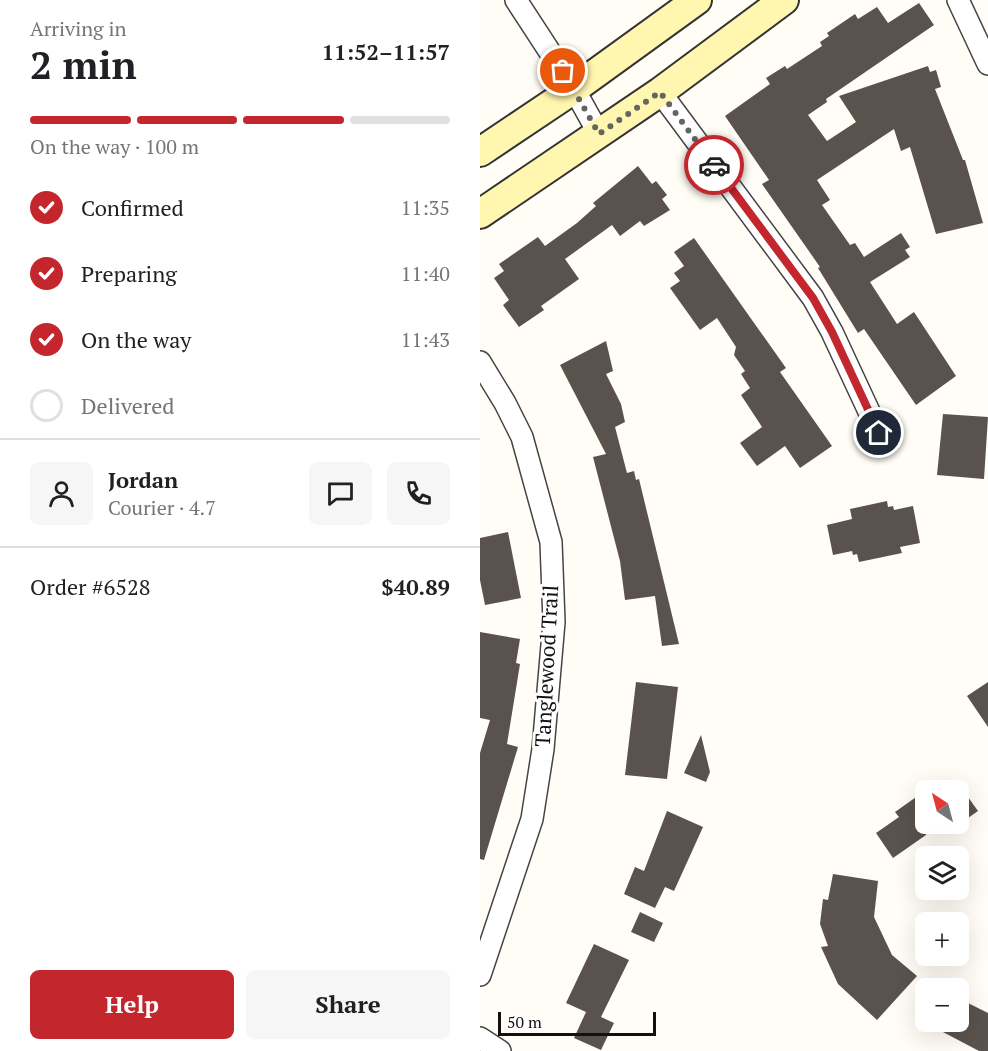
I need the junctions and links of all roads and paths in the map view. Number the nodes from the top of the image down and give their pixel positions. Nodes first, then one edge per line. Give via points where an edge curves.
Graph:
1 (516, 0) edge
2 (697, 0) edge
3 (784, 0) edge
4 (958, 0) edge
5 (988, 64) edge
6 (574, 89) junction
7 (660, 92) junction
8 (599, 134) junction
9 (480, 152) edge
10 (480, 214) edge
11 (480, 362) edge
12 (879, 433) dead end
13 (480, 975) edge
14 (480, 1038) edge
15 (500, 1051) edge

1 - 6 street
2 - 6 main road
3 - 7 main road
4 - 5 street
6 - 8 street
6 - 9 main road
7 - 8 main road
7 - 12 street via 813,298
8 - 10 main road
11 - 13 street, Tanglewood Trail via 505,402 525,448 551,542 554,622 543,749 532,819
14 - 15 street

